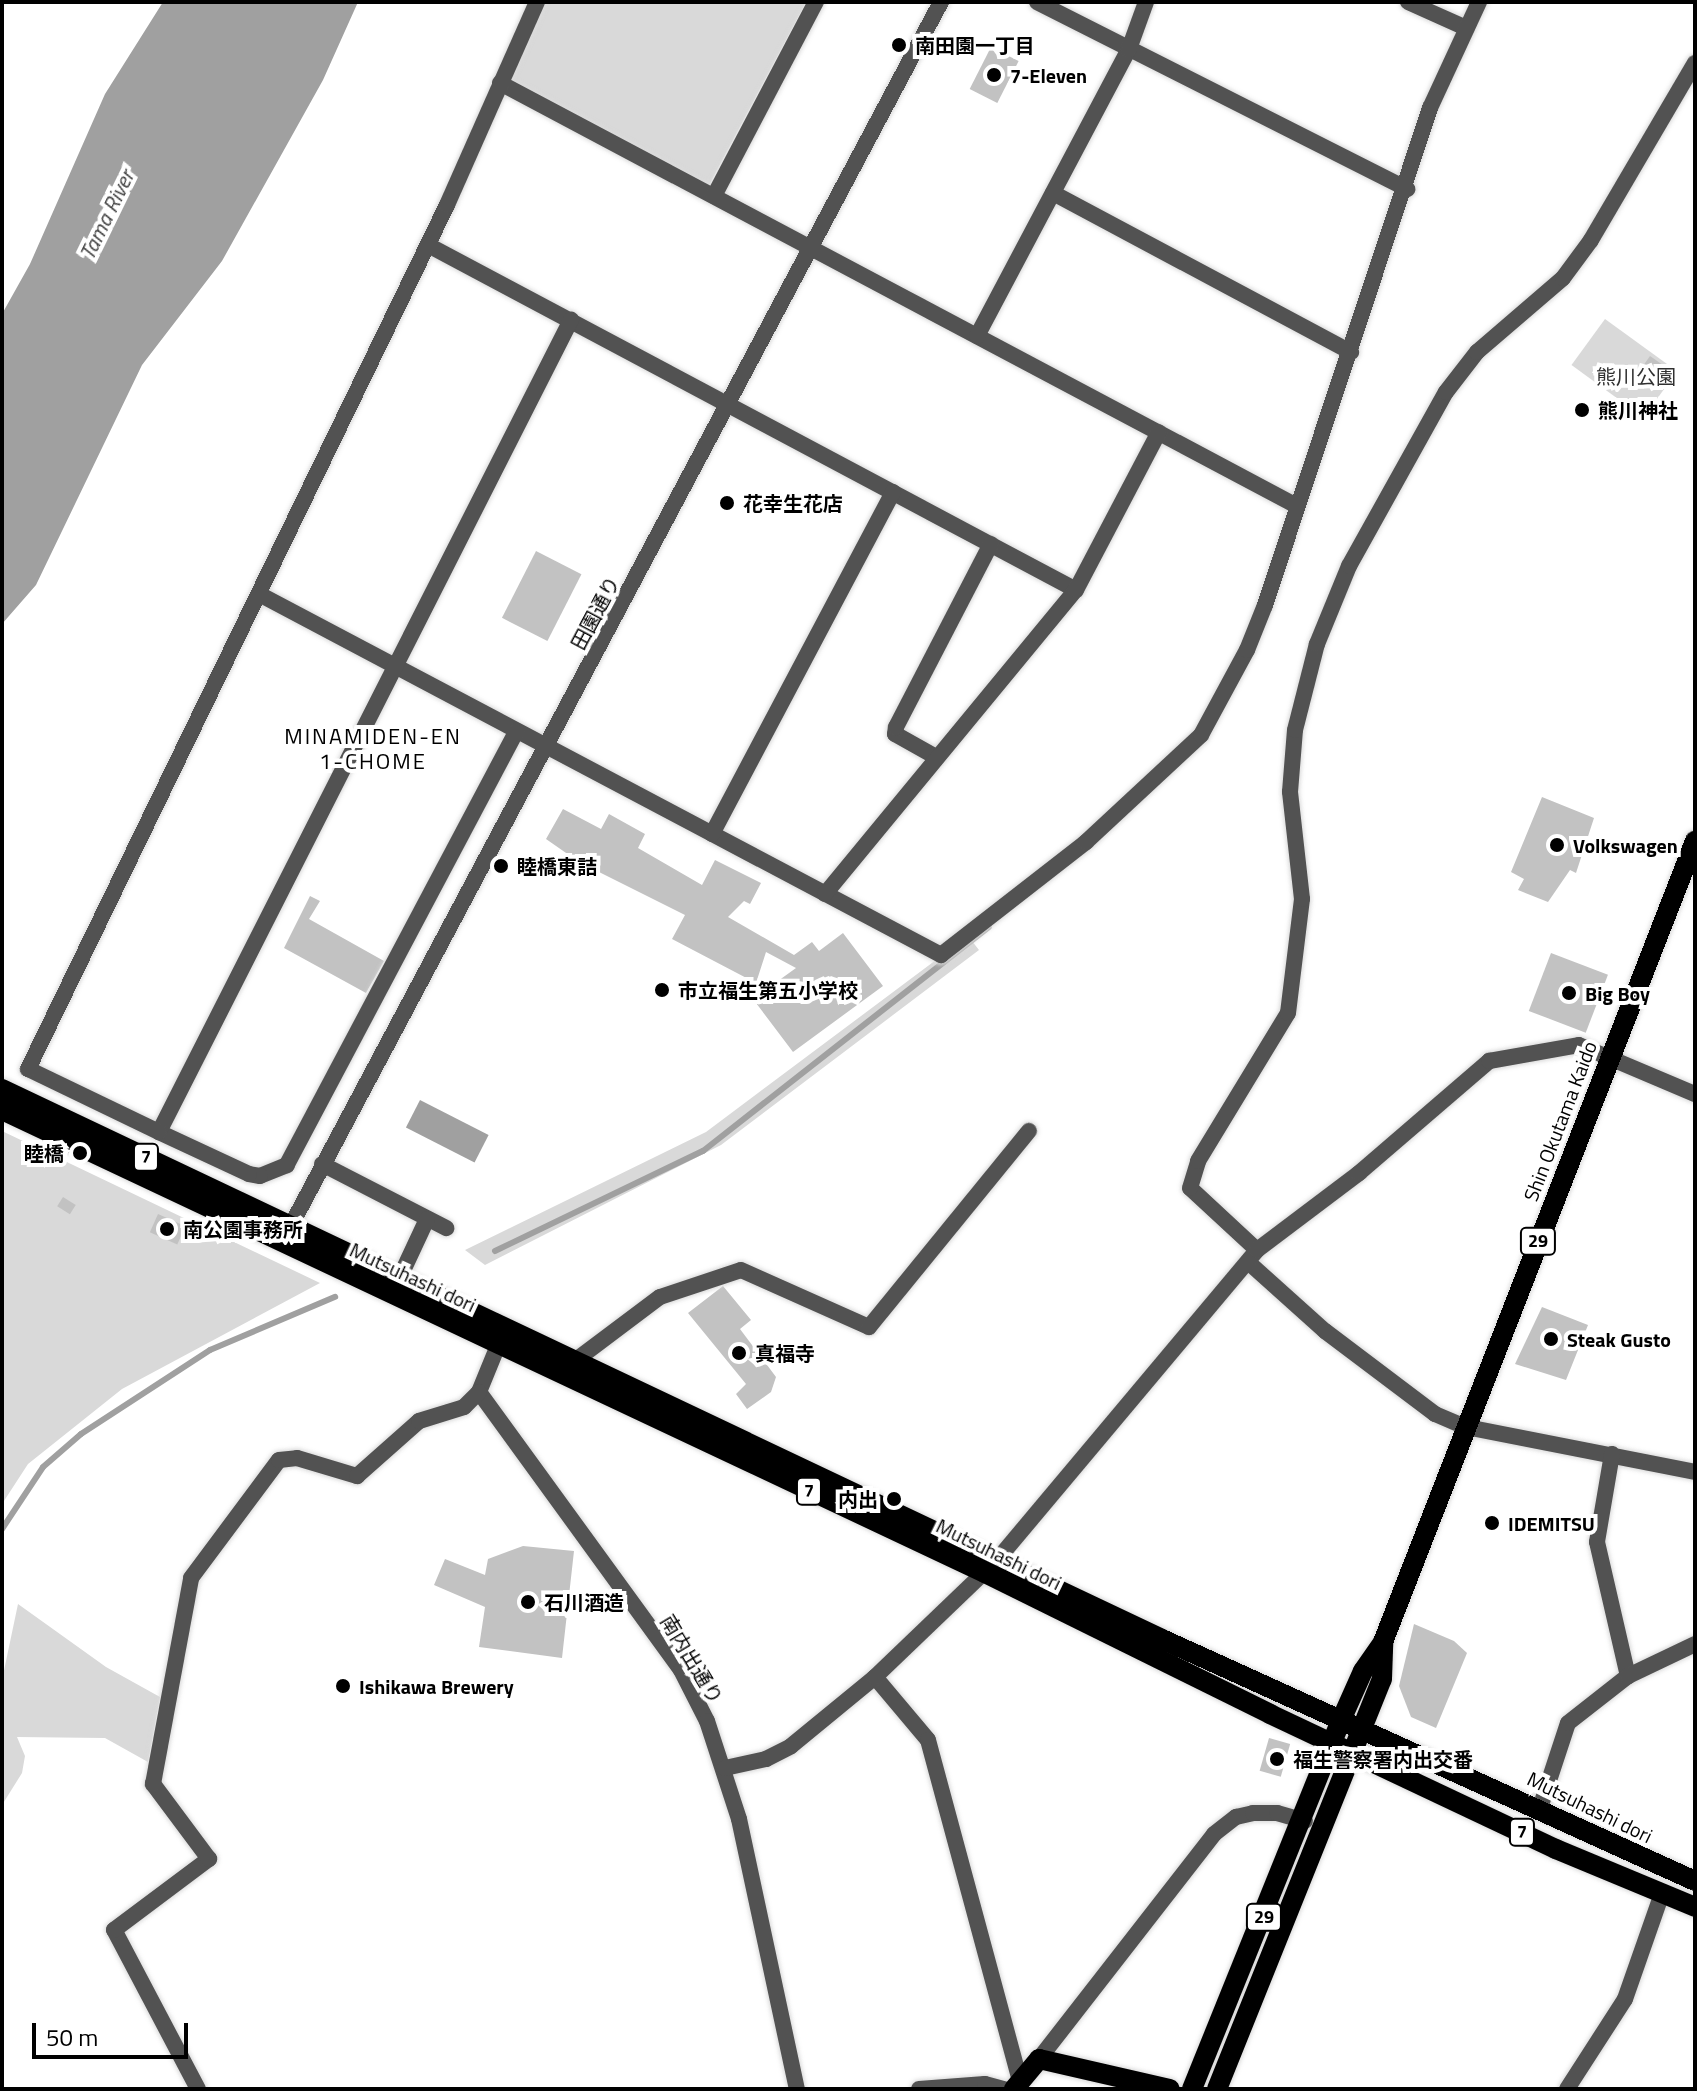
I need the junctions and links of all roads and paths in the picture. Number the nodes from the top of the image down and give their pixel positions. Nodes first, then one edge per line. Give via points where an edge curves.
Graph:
1 (537, 2) edge
2 (816, 2) edge
3 (941, 2) edge
4 (1037, 2) edge
5 (1146, 2) edge
6 (1408, 2) edge
7 (1479, 2) edge
8 (1466, 28) junction
9 (1129, 49) junction
10 (1695, 63) edge
11 (500, 83) junction
12 (1407, 189) junction
13 (1053, 193) junction
14 (714, 196) junction
15 (428, 245) junction
16 (812, 248) junction
17 (571, 320) junction
18 (977, 336) junction
19 (1351, 352) junction
20 (729, 405) junction
21 (1159, 432) junction
22 (893, 492) junction
23 (1295, 505) junction
24 (991, 544) junction
25 (1076, 590) junction
26 (259, 594) junction
27 (396, 667) junction
28 (516, 732) junction
29 (546, 748) junction
30 (936, 757) junction
31 (712, 834) junction
32 (1695, 841) edge
33 (825, 894) junction
34 (1610, 1058) junction
35 (2, 1089) edge
36 (1695, 1094) edge
37 (2, 1110) edge
38 (1029, 1131) dead end
39 (159, 1132) junction
40 (322, 1164) junction
41 (427, 1219) junction
42 (446, 1228) dead end
43 (287, 1234) junction
44 (1252, 1256) junction
45 (400, 1277) junction
46 (499, 1343) junction
47 (576, 1360) junction
48 (479, 1392) junction
49 (1466, 1427) junction
50 (1612, 1454) junction
51 (1695, 1472) edge
52 (991, 1566) junction
53 (1383, 1642) junction
54 (1695, 1644) edge
55 (1628, 1676) junction
56 (875, 1677) junction
57 (1342, 1718) junction
58 (1363, 1726) junction
59 (1343, 1747) junction
60 (725, 1768) junction
61 (1540, 1808) junction
62 (1305, 1821) junction
63 (1695, 1881) edge
64 (1661, 1896) junction
65 (1695, 1907) edge
66 (1039, 2059) junction
67 (1012, 2086) edge
68 (198, 2089) edge
69 (797, 2089) edge
70 (919, 2089) edge
71 (1170, 2089) edge
72 (1192, 2089) edge
73 (1217, 2089) edge
74 (1567, 2089) edge

1 - 11 street
2 - 14 street
3 - 16 street, 田園通り
4 - 9 street
5 - 9 street
6 - 8 street
7 - 8 street
8 - 12 street via 1430,108
9 - 12 street
9 - 13 street
10 - 44 street via 1563,278 1477,352 1446,392 1349,566 1317,644 1295,730 1291,823 1302,899 1288,1013 1198,1161 1190,1188
11 - 14 street
11 - 15 street
12 - 19 street
13 - 18 street
13 - 19 street
14 - 16 street
15 - 17 street
15 - 26 street
16 - 18 street
16 - 20 street, 田園通り
17 - 20 street
17 - 27 street
18 - 21 street
19 - 23 street
20 - 22 street
20 - 29 street, 田園通り
21 - 23 street
21 - 25 street
22 - 24 street
22 - 31 street
23 - 33 street via 1247,650 1201,735 1086,842 941,955
24 - 25 street
24 - 30 street via 898,719 895,734
25 - 30 street
26 - 27 street
26 - 39 street via 28,1069
27 - 28 street
27 - 39 street
28 - 29 street
28 - 39 street via 287,1165 260,1176 249,1174
29 - 31 street
29 - 40 street, 田園通り
30 - 33 street
31 - 33 street
32 - 34 main road, Shin Okutama Kaido / 29
34 - 36 street
34 - 44 street via 1576,1045 1489,1061 1371,1164
34 - 49 main road, Shin Okutama Kaido / 29
35 - 43 main road, 7
37 - 43 main road, 7
38 - 47 street via 869,1327 741,1270 660,1297
40 - 41 street
40 - 43 street, 田園通り
41 - 42 street
41 - 45 street
43 - 45 main road, Mutsuhashi dori / 7
43 - 46 main road, Mutsuhashi dori / 7
44 - 49 street via 1325,1331 1435,1414
44 - 52 street
45 - 47 main road, Mutsuhashi dori / 7
46 - 48 street
46 - 52 main road, Mutsuhashi dori / 7
47 - 52 main road, Mutsuhashi dori / 7
48 - 60 street, 南内出通り via 681,1670
48 - 68 street via 464,1407 419,1421 357,1476 297,1458 279,1460 191,1578 153,1784 209,1859 114,1930
49 - 50 street
49 - 53 main road, Shin Okutama Kaido / 29
50 - 51 street
50 - 55 street via 1597,1542
52 - 56 street
52 - 57 main road, Mutsuhashi dori / 7
52 - 59 main road, Mutsuhashi dori / 7
53 - 57 main road, Shin Okutama Kaido / 29
53 - 58 main road, Shin Okutama Kaido / 29 via 1382,1679
54 - 55 street
55 - 61 street via 1568,1723
56 - 60 street via 791,1746 766,1759
56 - 67 street via 928,1740
57 - 58 main road, Mutsuhashi dori / 7
57 - 59 main road, Shin Okutama Kaido / 29
58 - 59 main road, Shin Okutama Kaido / 29
58 - 61 main road, Mutsuhashi dori / 7
59 - 62 main road, Shin Okutama Kaido / 29
59 - 64 main road, Mutsuhashi dori / 7
59 - 73 main road, Shin Okutama Kaido / 29
60 - 69 street, 南内出通り
61 - 63 main road, Mutsuhashi dori / 7
62 - 66 street via 1277,1813 1236,1817 1214,1834
62 - 72 main road, Shin Okutama Kaido / 29
64 - 65 main road, Mutsuhashi dori / 7
64 - 74 street via 1625,1999
66 - 67 main road
66 - 71 main road
67 - 70 street

